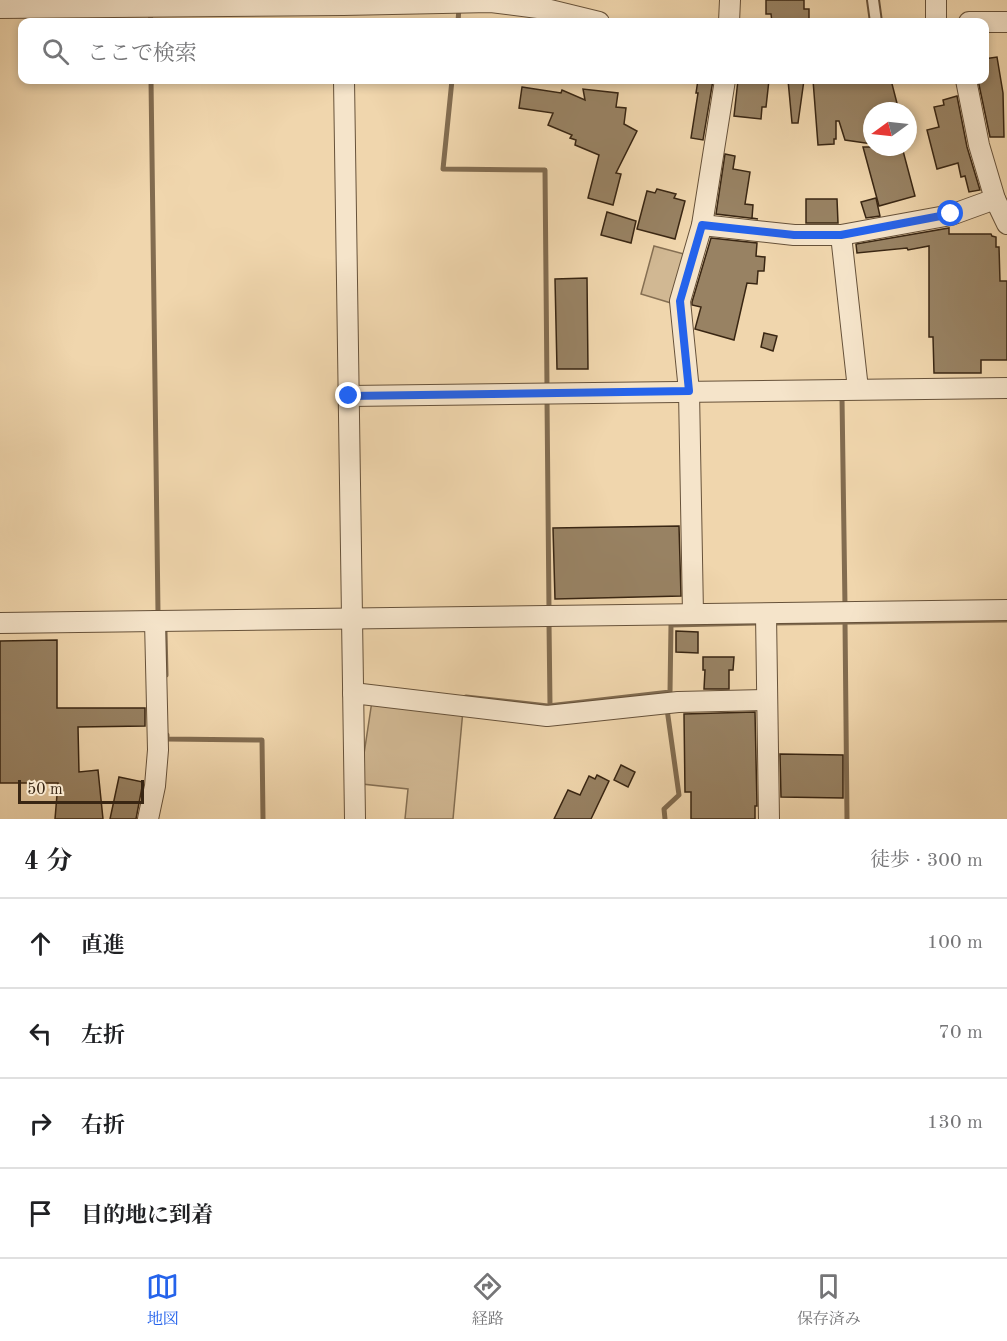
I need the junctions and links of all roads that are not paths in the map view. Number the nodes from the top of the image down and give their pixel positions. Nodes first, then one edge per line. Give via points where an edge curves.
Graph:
1 (729, 0) edge
2 (873, 0) edge
3 (936, 0) edge
4 (491, 1) edge
5 (0, 8) edge
6 (343, 9) edge
7 (583, 18) edge
8 (729, 18) edge
9 (875, 18) edge
10 (936, 18) edge
11 (989, 22) edge
12 (1007, 22) edge
13 (344, 84) edge
14 (724, 84) edge
15 (967, 84) edge
16 (995, 199) junction
17 (1007, 224) edge
18 (702, 225) junction
19 (841, 235) junction
20 (1007, 388) edge
21 (858, 389) junction
22 (689, 391) junction
23 (349, 396) junction
24 (1007, 610) edge
25 (693, 614) junction
26 (766, 614) junction
27 (352, 618) junction
28 (155, 621) junction
29 (0, 622) edge
30 (353, 693) junction
31 (767, 700) junction
32 (148, 819) edge
33 (355, 819) edge
34 (769, 819) edge

1 - 8 street
2 - 9 lane
3 - 10 street
4 - 6 street
4 - 7 street
5 - 6 street
11 - 12 street
13 - 23 street
14 - 18 street
15 - 16 street
16 - 17 street
16 - 19 street via 951,214
18 - 19 street via 794,235
18 - 22 street via 680,301
19 - 21 street
20 - 21 street
21 - 22 street
22 - 23 street
22 - 25 street
23 - 27 street
24 - 26 street
25 - 26 street
25 - 27 street
26 - 31 street
27 - 28 street
27 - 30 street
28 - 29 street
28 - 32 street via 158,750
30 - 31 street via 547,716 678,702
30 - 33 street
31 - 34 street

